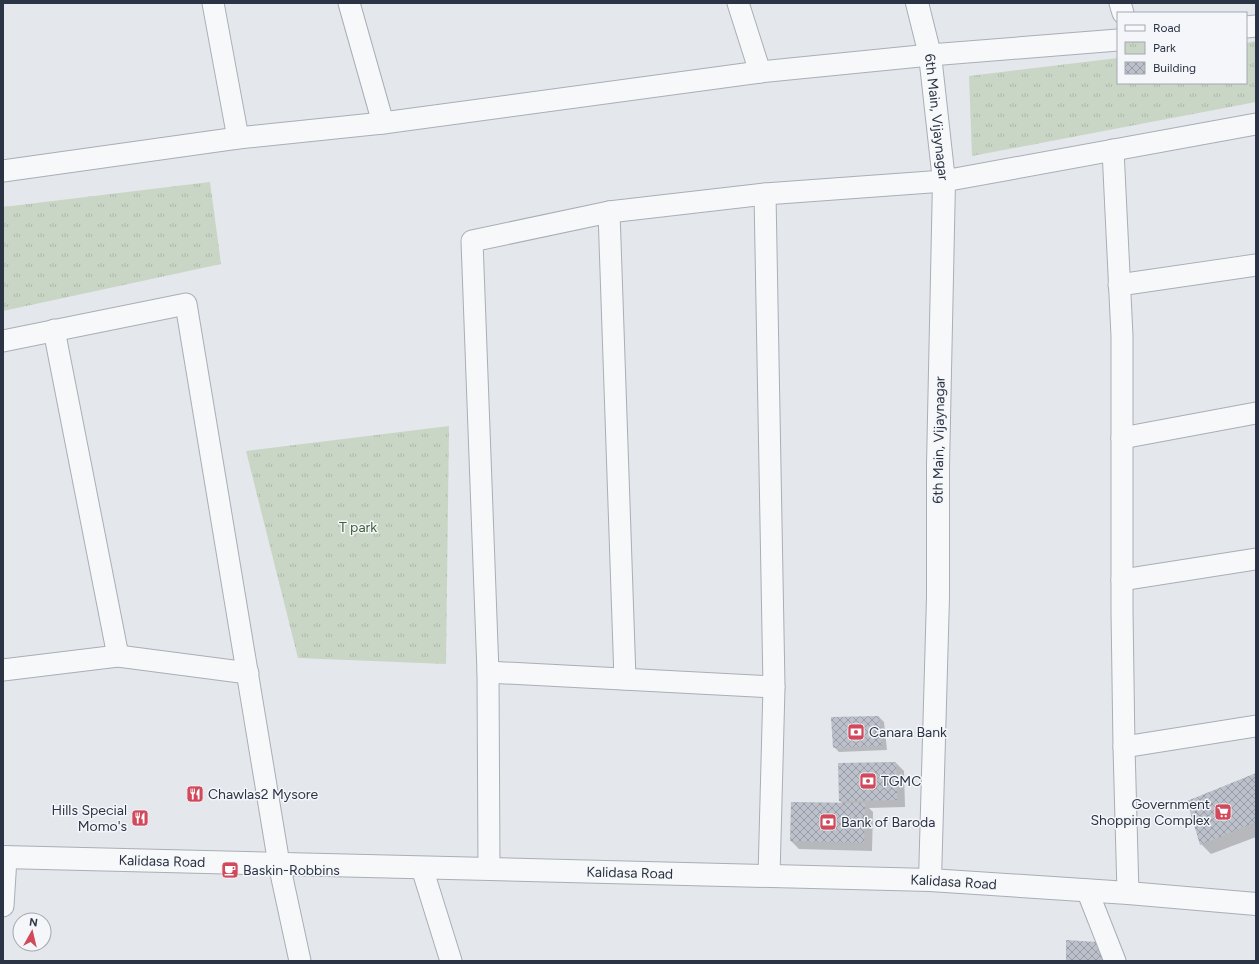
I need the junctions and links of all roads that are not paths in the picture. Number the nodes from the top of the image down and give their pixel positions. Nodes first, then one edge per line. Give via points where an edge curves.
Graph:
1 (214, 3) edge
2 (349, 3) edge
3 (738, 3) edge
4 (917, 3) edge
5 (1117, 40) edge
6 (930, 55) junction
7 (760, 72) junction
8 (383, 123) junction
9 (1256, 124) edge
10 (238, 138) junction
11 (1113, 150) junction
12 (3, 171) edge
13 (944, 181) junction
14 (765, 194) junction
15 (609, 212) junction
16 (1256, 265) edge
17 (1119, 285) junction
18 (54, 330) junction
19 (3, 341) edge
20 (1256, 413) edge
21 (1122, 438) junction
22 (1256, 559) edge
23 (1122, 580) junction
24 (118, 656) junction
25 (3, 670) edge
26 (488, 672) junction
27 (248, 674) junction
28 (626, 679) junction
29 (774, 687) junction
30 (1256, 726) edge
31 (1124, 747) junction
32 (5, 858) edge
33 (279, 864) junction
34 (422, 868) junction
35 (489, 869) junction
36 (769, 876) junction
37 (930, 880) junction
38 (1087, 890) junction
39 (1128, 893) junction
40 (1256, 904) edge
41 (3, 906) edge
42 (300, 961) edge
43 (450, 961) edge
44 (1114, 961) edge

1 - 10 street
2 - 8 street
3 - 7 street
4 - 6 street, 6th Main, Vijaynagar
5 - 6 street
6 - 7 street
6 - 13 street, 6th Main, Vijaynagar
7 - 8 street
8 - 10 street
9 - 11 street
10 - 12 street
11 - 13 street
11 - 17 street
13 - 14 street
13 - 37 street, 6th Main, Vijaynagar via 938,597
14 - 15 street
14 - 29 street
15 - 26 street via 472,240
15 - 28 street
16 - 17 street
17 - 21 street
18 - 19 street
18 - 24 street
18 - 27 street via 186,304
20 - 21 street
21 - 23 street
22 - 23 street
23 - 31 street
24 - 25 street
24 - 27 street
26 - 28 street
26 - 35 street
27 - 33 street
28 - 29 street
29 - 36 street
30 - 31 street
31 - 39 street
32 - 33 street, Kalidasa Road
32 - 41 street
33 - 34 street, Kalidasa Road
33 - 42 street
34 - 35 street, Kalidasa Road
34 - 43 street
35 - 36 street, Kalidasa Road
36 - 37 street, Kalidasa Road
37 - 38 street, Kalidasa Road
38 - 39 street, Kalidasa Road
38 - 44 street
39 - 40 street, Kalidasa Road

